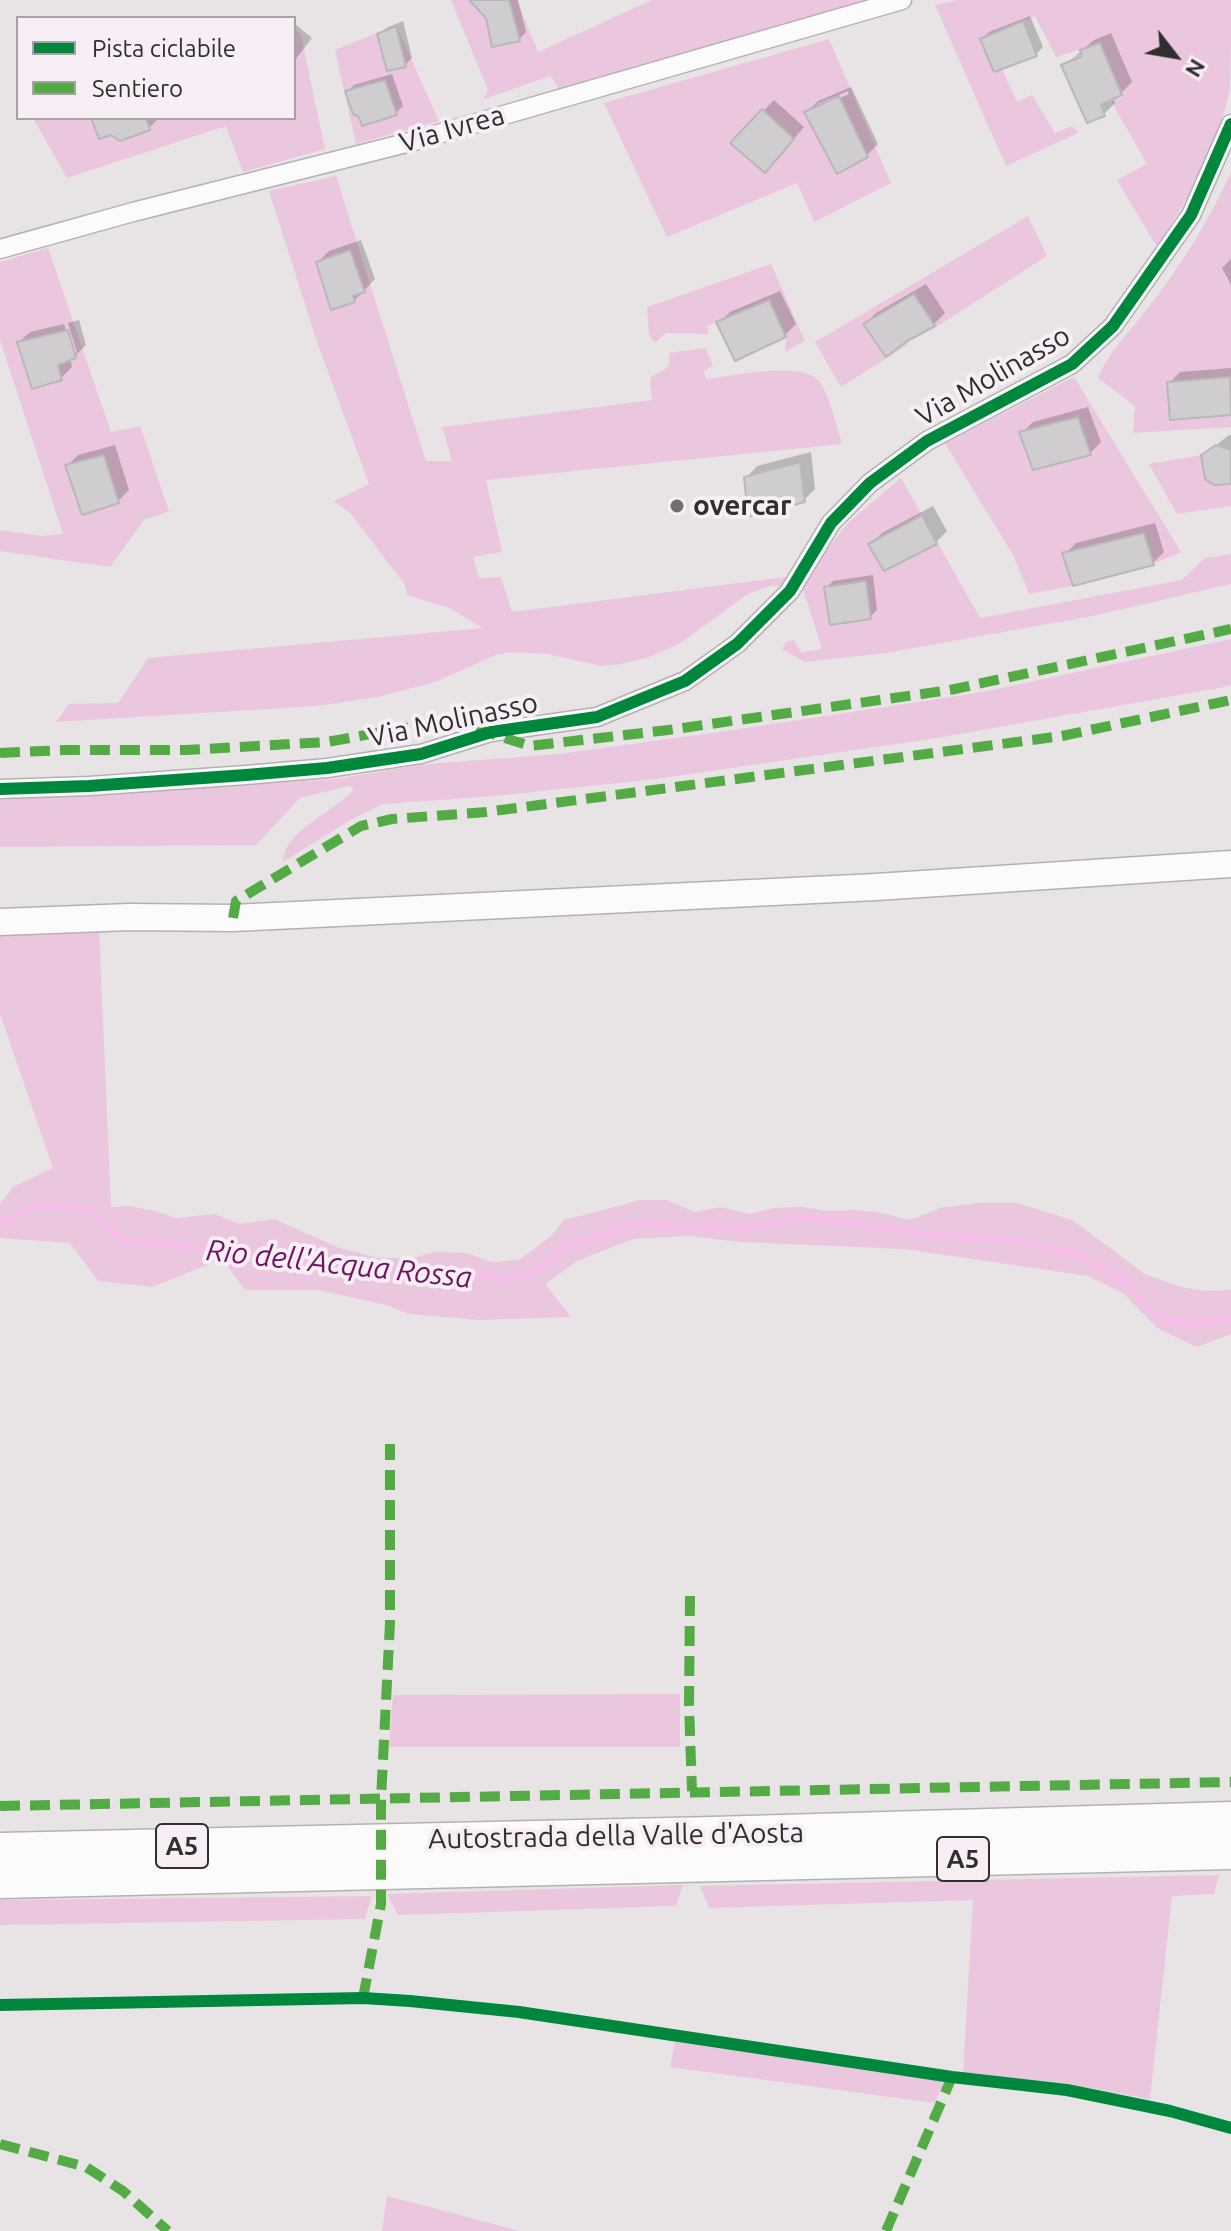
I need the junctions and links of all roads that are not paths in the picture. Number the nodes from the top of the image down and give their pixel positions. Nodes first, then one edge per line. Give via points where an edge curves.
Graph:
1 (902, 0) edge
2 (1231, 124) edge
3 (0, 249) edge
4 (0, 789) edge
5 (1231, 864) edge
6 (0, 922) edge
7 (1223, 1836) edge
8 (0, 1850) edge
9 (362, 1857) junction
10 (0, 1881) edge

1 - 3 street, Via Ivrea via 414,141
2 - 4 street, Via Molinasso via 1191,215 1113,326 1072,364 927,441 870,483 831,523 790,591 737,644 685,681 597,717 491,732 421,754 246,775
5 - 6 main road via 233,918
7 - 9 highway, Autostrada della Valle d'Aosta / A5
8 - 9 highway, Autostrada della Valle d'Aosta / A5
9 - 10 highway, Autostrada della Valle d'Aosta / A5

